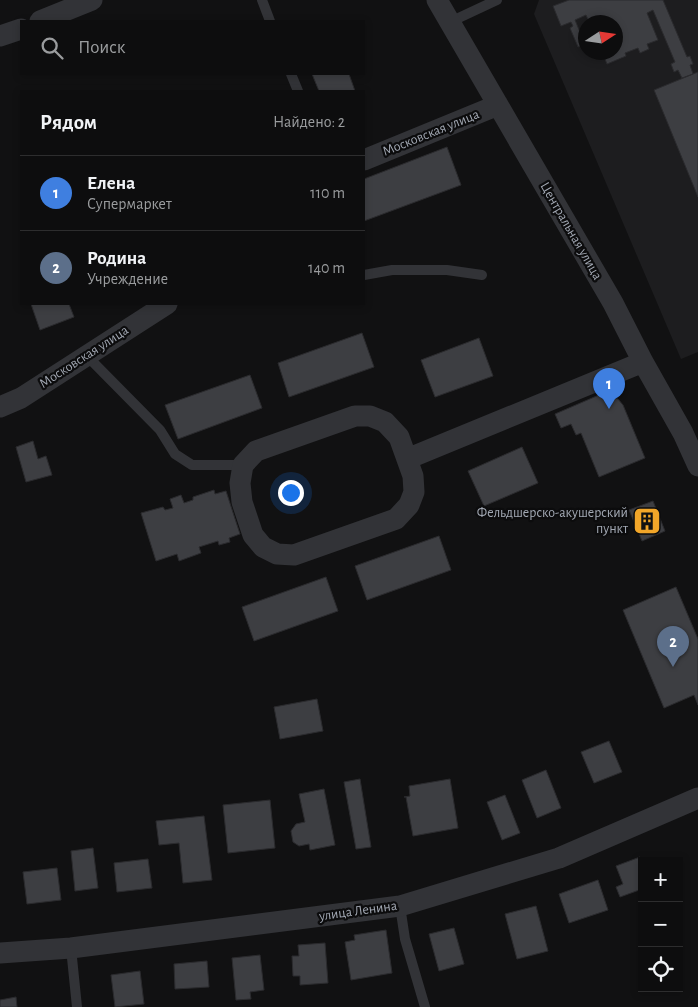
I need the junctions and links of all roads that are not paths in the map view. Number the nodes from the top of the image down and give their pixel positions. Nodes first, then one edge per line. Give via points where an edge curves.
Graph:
1 (92, 0) edge
2 (262, 0) edge
3 (437, 0) edge
4 (498, 0) edge
5 (42, 20) edge
6 (270, 20) edge
7 (450, 22) junction
8 (20, 29) edge
9 (0, 36) edge
10 (291, 75) edge
11 (298, 90) edge
12 (498, 105) junction
13 (365, 160) edge
14 (365, 275) edge
15 (482, 275) dead end
16 (165, 305) edge
17 (87, 356) junction
18 (643, 362) junction
19 (0, 407) edge
20 (690, 430) edge
21 (407, 459) junction
22 (243, 465) junction
23 (698, 466) edge
24 (698, 798) edge
25 (400, 906) junction
26 (71, 948) junction
27 (0, 953) edge
28 (77, 1007) edge
29 (425, 1007) edge

1 - 5 street
2 - 6 lane
3 - 7 street, Центральная улица
4 - 7 lane
7 - 12 street, Центральная улица
8 - 9 street
10 - 11 lane
12 - 13 street, Московская улица
12 - 18 street, Центральная улица via 613,303
14 - 15 lane via 392,270 446,270
16 - 17 street, Московская улица
17 - 19 street, Московская улица via 21,398
17 - 22 lane via 160,430 175,454 192,465
18 - 20 street, Центральная улица
18 - 21 street
20 - 23 street, Центральная улица
21 - 22 street via 399,437 385,422 370,416 356,416 256,452
21 - 22 street via 414,492 409,505 396,519 294,555 277,554 263,547 253,535 242,502 240,483
24 - 25 street, улица Ленина via 559,858
25 - 26 street, улица Ленина
25 - 29 lane via 405,939
26 - 27 street, улица Ленина
26 - 28 lane

